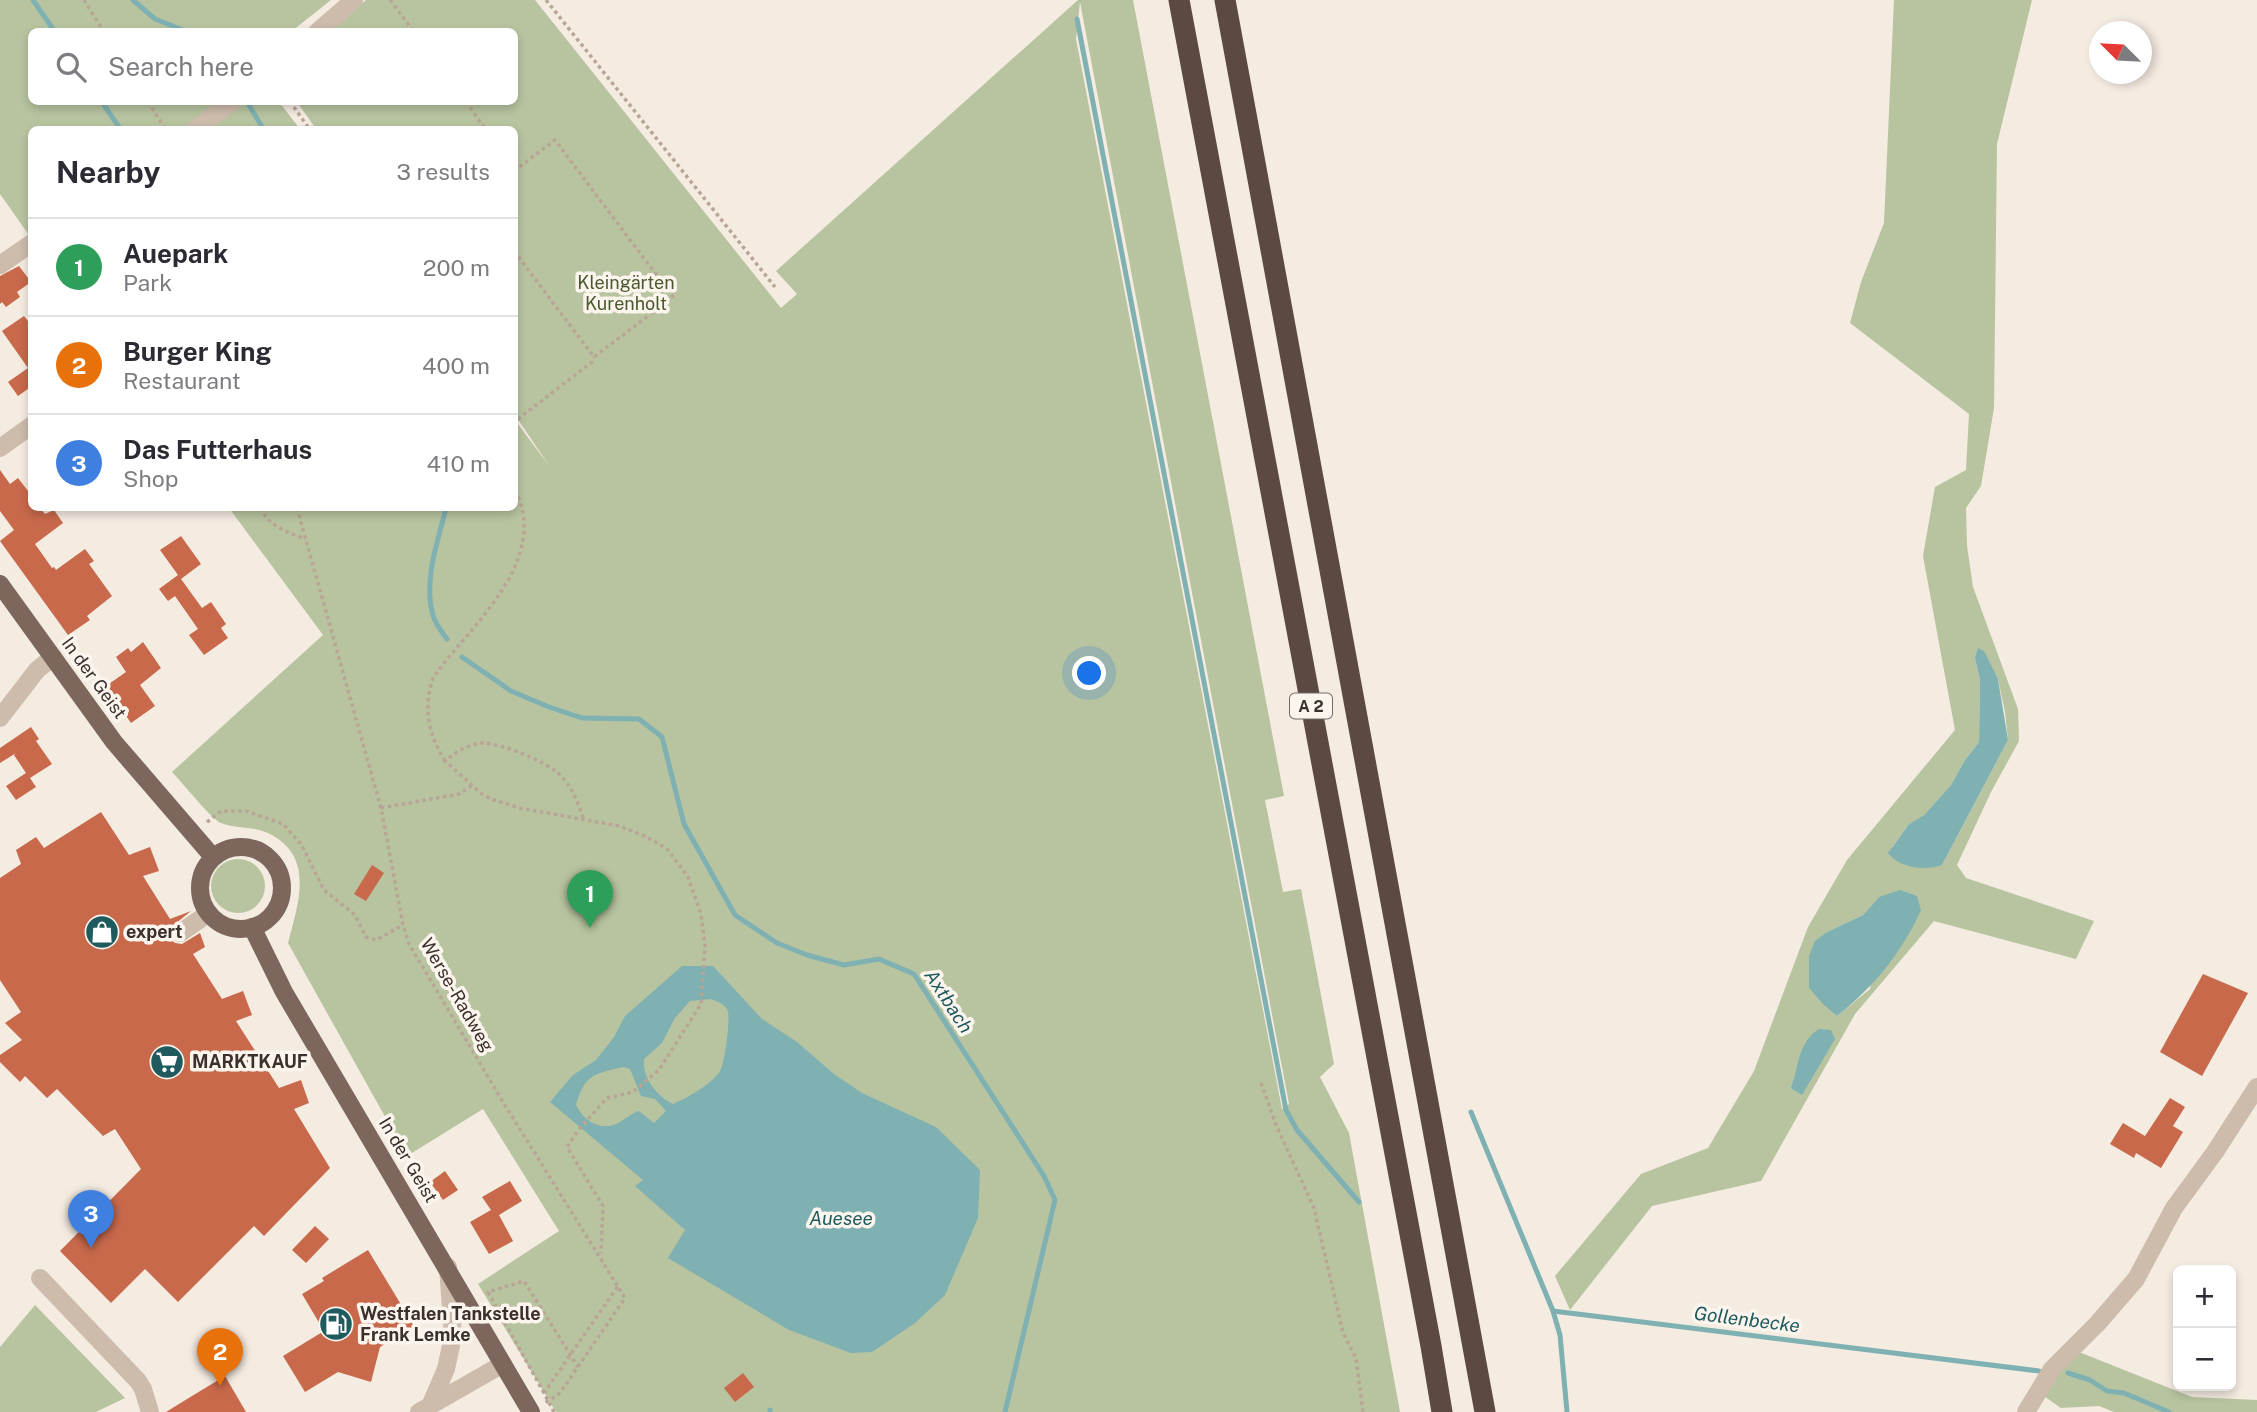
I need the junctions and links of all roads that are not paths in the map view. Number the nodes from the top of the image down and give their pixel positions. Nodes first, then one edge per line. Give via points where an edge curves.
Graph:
1 (354, 0) edge
2 (1179, 0) edge
3 (1224, 0) edge
4 (322, 28) edge
5 (228, 105) edge
6 (199, 126) edge
7 (28, 246) edge
8 (0, 265) edge
9 (28, 428) edge
10 (0, 448) edge
11 (0, 584) edge
12 (52, 657) junction
13 (0, 718) edge
14 (213, 857) junction
15 (209, 913) junction
16 (252, 927) junction
17 (180, 933) dead end
18 (2257, 1087) edge
19 (447, 1267) junction
20 (40, 1278) dead end
21 (503, 1364) junction
22 (425, 1409) edge
23 (150, 1412) edge
24 (531, 1412) edge
25 (1442, 1412) edge
26 (1485, 1412) edge
27 (2026, 1412) edge

1 - 4 street
2 - 25 highway, A 2
3 - 26 highway, A 2
5 - 6 street
7 - 8 street
9 - 10 street
11 - 12 main road, In der Geist
12 - 13 street
12 - 14 main road, In der Geist via 114,742
14 - 15 main road via 205,867 200,891
14 - 16 main road via 244,847 273,863 281,895 271,915
15 - 16 main road via 228,927
15 - 17 street
16 - 19 main road, In der Geist via 284,992
18 - 27 street via 2174,1208 2136,1279 2052,1369
19 - 21 main road, In der Geist
19 - 22 street via 453,1336 446,1369
20 - 23 street via 138,1381
21 - 22 street
21 - 24 main road, In der Geist

